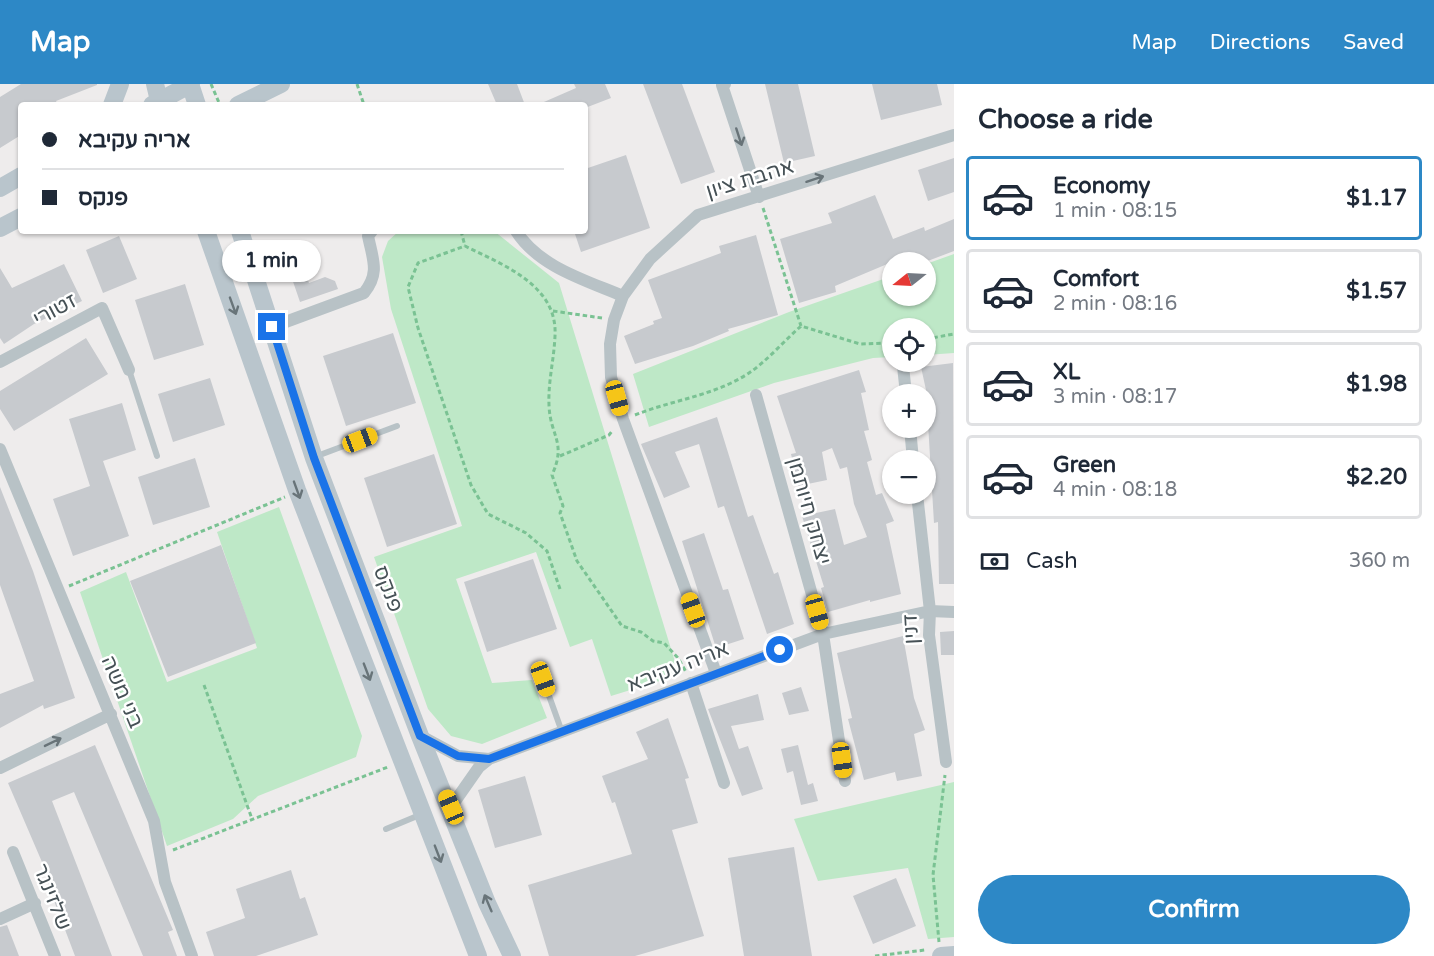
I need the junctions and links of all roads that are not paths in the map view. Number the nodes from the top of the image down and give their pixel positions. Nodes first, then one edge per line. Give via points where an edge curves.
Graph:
1 (120, 84) edge
2 (191, 84) edge
3 (281, 84) edge
4 (725, 84) edge
5 (156, 99) edge
6 (113, 102) edge
7 (196, 102) edge
8 (244, 102) edge
9 (954, 135) edge
10 (18, 178) edge
11 (0, 188) edge
12 (759, 197) junction
13 (18, 219) edge
14 (0, 228) edge
15 (207, 234) edge
16 (241, 234) edge
17 (370, 234) edge
18 (518, 234) edge
19 (623, 296) junction
20 (272, 327) junction
21 (0, 362) edge
22 (129, 370) joint
23 (756, 395) dead end
24 (397, 426) dead end
25 (0, 449) edge
26 (157, 456) dead end
27 (314, 458) junction
28 (3, 464) edge
29 (918, 504) edge
30 (930, 611) junction
31 (954, 612) edge
32 (823, 634) junction
33 (716, 673) junction
34 (543, 679) dead end
35 (691, 683) junction
36 (111, 714) junction
37 (562, 732) junction
38 (420, 736) junction
39 (489, 759) junction
40 (946, 762) road end
41 (0, 768) edge
42 (845, 781) dead end
43 (724, 783) dead end
44 (451, 807) junction
45 (423, 814) junction
46 (386, 829) dead end
47 (13, 852) dead end
48 (35, 903) junction
49 (0, 919) edge
50 (55, 956) edge
51 (192, 956) edge
52 (478, 956) edge
53 (512, 956) edge

1 - 6 main road
2 - 5 main road
2 - 7 main road
3 - 8 main road
4 -> 12 street via 722,85
12 -> 9 street, אהבת ציון
10 - 11 main road
12 - 19 street, אהבת ציון via 698,215 650,259
13 - 14 main road
15 -> 45 main road via 297,490
16 - 20 main road, פנקס
17 - 20 street via 374,281 364,293
18 - 19 street via 548,263
19 - 33 street, אהבת ציון via 610,344 611,377
20 - 27 main road, פנקס
21 - 22 street, זטורי via 102,308
22 - 26 lane
23 - 32 street, יצחק חיותמן
24 - 27 lane
25 - 28 street, בני משה
27 - 38 main road, פנקס
28 - 36 street, בני משה
29 - 30 street, דנין
30 - 31 street, אריה עקיבא
30 - 32 street, אריה עקיבא
30 - 40 street, דנין via 929,635
32 - 33 street, אריה עקיבא
32 - 42 street, יצחק חיותמן
33 - 35 street, אריה עקיבא
34 - 37 lane
35 - 37 street, אריה עקיבא
35 - 43 street
41 -> 36 street
36 - 51 street, בני משה via 154,821 165,882
37 - 39 street, אריה עקיבא
38 - 39 street, אריה עקיבא via 458,756
38 - 44 main road, פנקס
39 - 44 street, אריה עקיבא via 474,773
53 -> 44 main road, פנקס
45 - 46 lane
45 -> 52 main road
47 - 48 street, שלזינגר
48 - 49 street
48 - 50 street, שלזינגר

